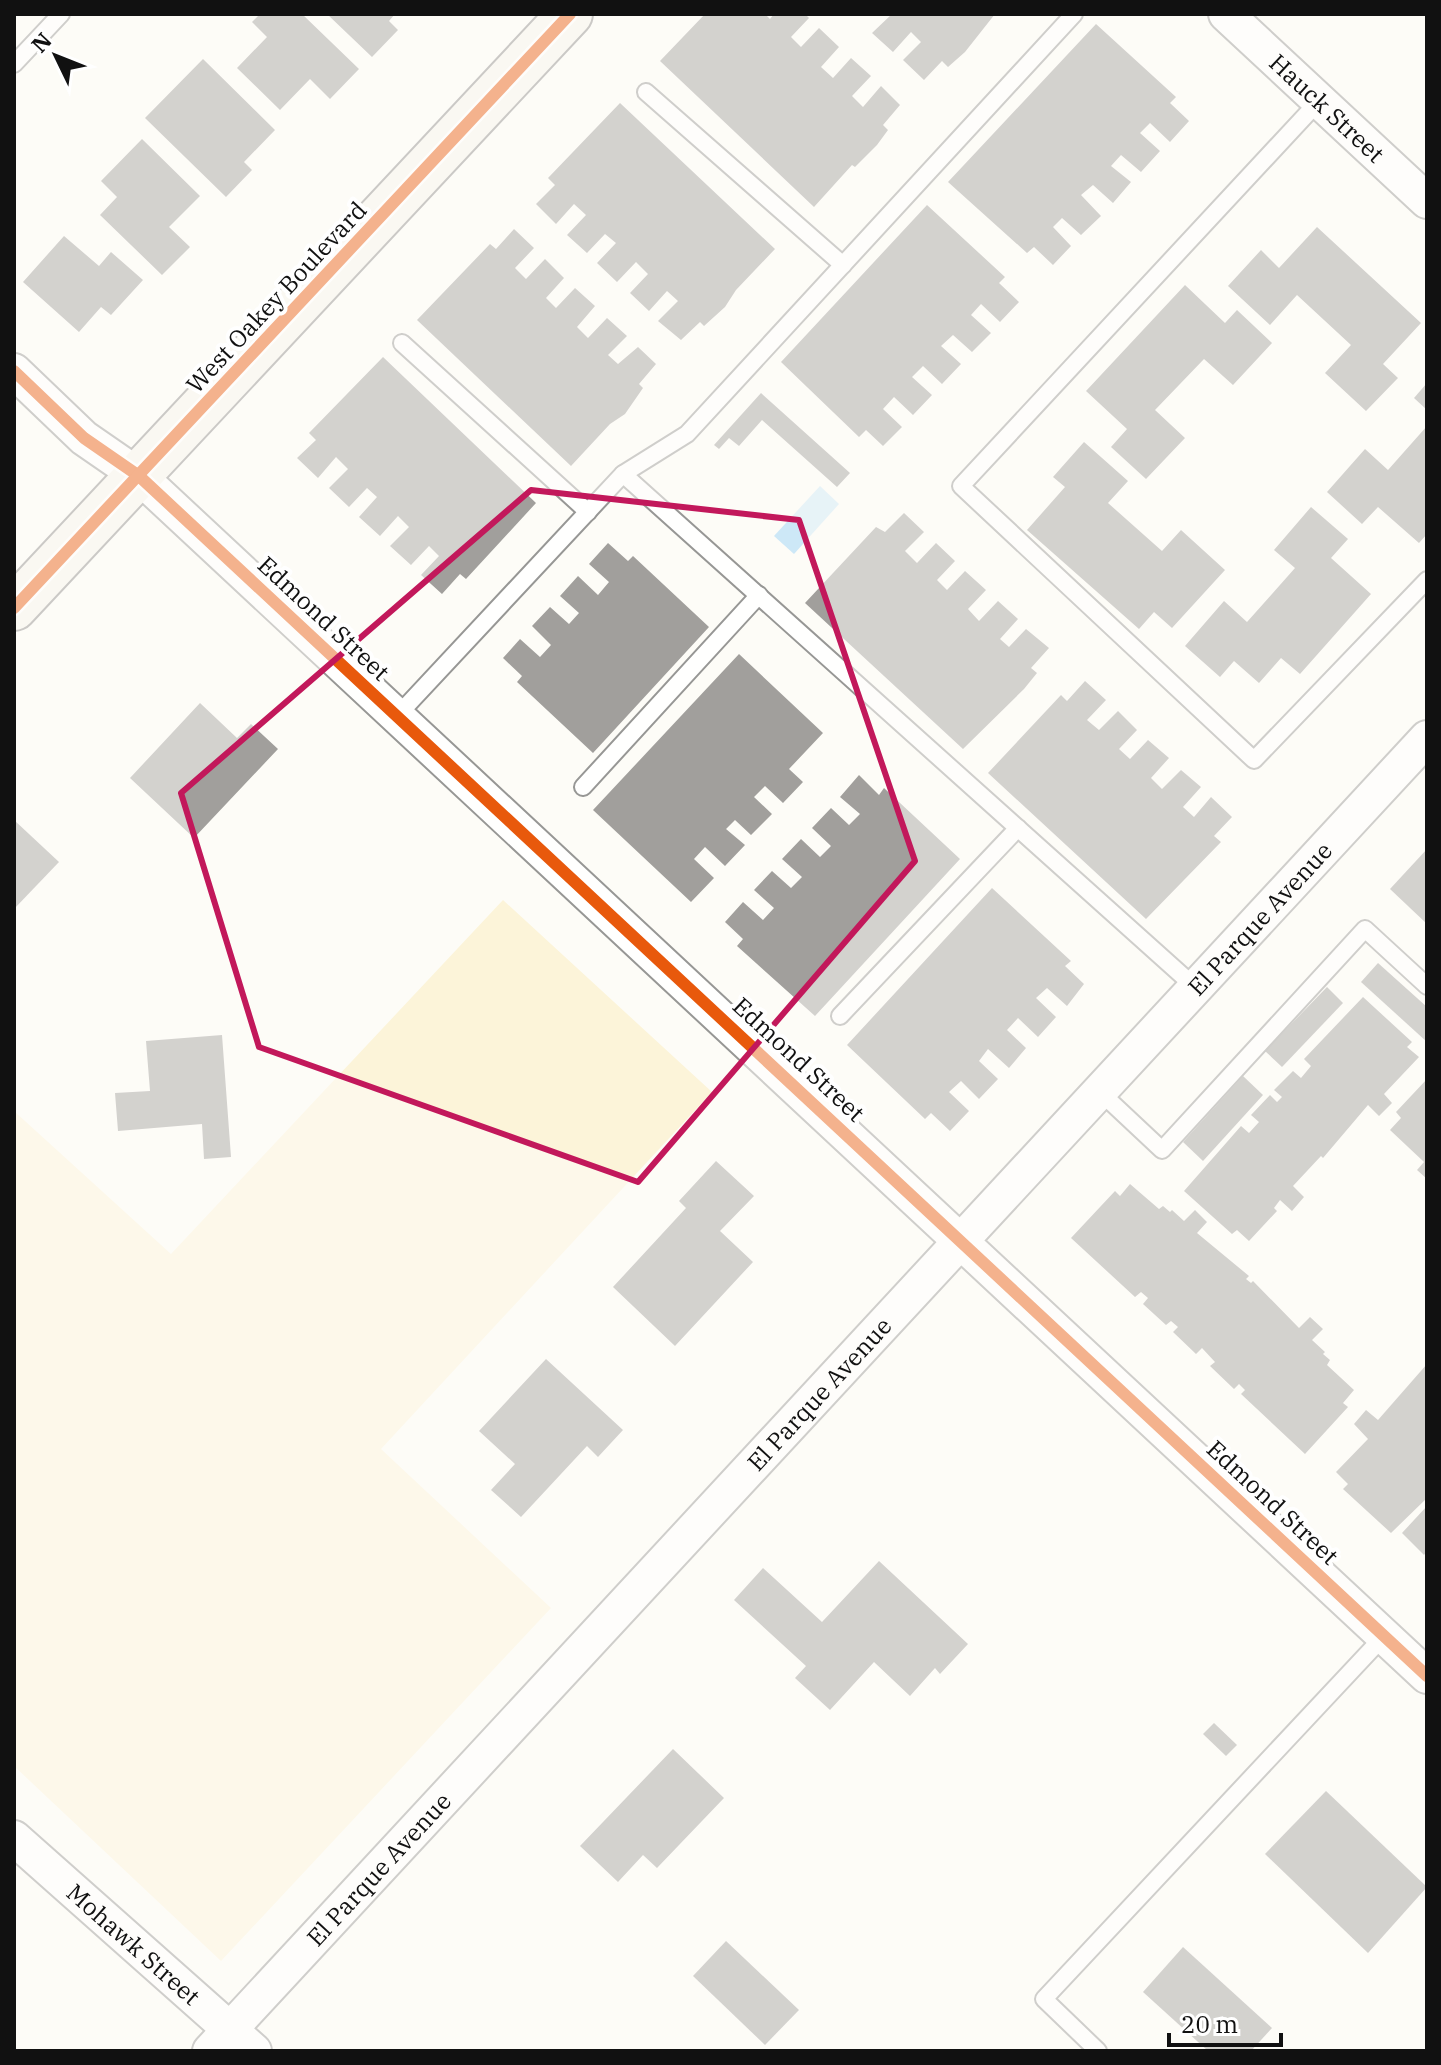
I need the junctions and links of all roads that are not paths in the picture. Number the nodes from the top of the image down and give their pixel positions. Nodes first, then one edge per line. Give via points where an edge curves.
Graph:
1 (61, 14) edge
2 (570, 14) edge
3 (1074, 14) edge
4 (1235, 17) edge
5 (14, 64) edge
6 (646, 92) dead end
7 (1319, 101) junction
8 (1427, 201) edge
9 (843, 265) junction
10 (402, 343) dead end
11 (14, 371) edge
12 (623, 474) junction
13 (139, 476) junction
14 (588, 512) junction
15 (1427, 580) edge
16 (759, 595) junction
17 (14, 608) edge
18 (397, 716) junction
19 (1427, 738) edge
20 (583, 787) dead end
21 (1018, 828) junction
22 (1427, 986) edge
23 (1195, 987) junction
24 (840, 1016) dead end
25 (1098, 1090) junction
26 (960, 1239) junction
27 (1384, 1636) junction
28 (1427, 1676) edge
29 (14, 1838) edge
30 (231, 2044) edge
31 (1098, 2051) edge

1 - 5 lane
2 - 13 main road, West Oakey Boulevard
3 - 9 lane
4 - 7 street, Hauck Street
6 - 9 lane
7 - 8 street, Hauck Street
7 - 15 lane via 961,486 1254,760
9 - 12 lane via 687,434
10 - 14 lane
11 - 13 street, Edmond Street via 84,438
12 - 14 lane
12 - 16 lane
13 - 17 main road, West Oakey Boulevard
13 - 18 street, Edmond Street
14 - 18 lane
16 - 20 lane
16 - 21 lane
18 - 26 street, Edmond Street
19 - 23 street, El Parque Avenue
21 - 23 lane
21 - 24 lane
22 - 25 lane via 1365,929 1162,1150
23 - 25 street, El Parque Avenue
25 - 26 street, El Parque Avenue
26 - 27 street, Edmond Street
26 - 30 street, El Parque Avenue
27 - 28 street, Edmond Street
27 - 31 lane via 1044,1999
29 - 30 street, Mohawk Street

